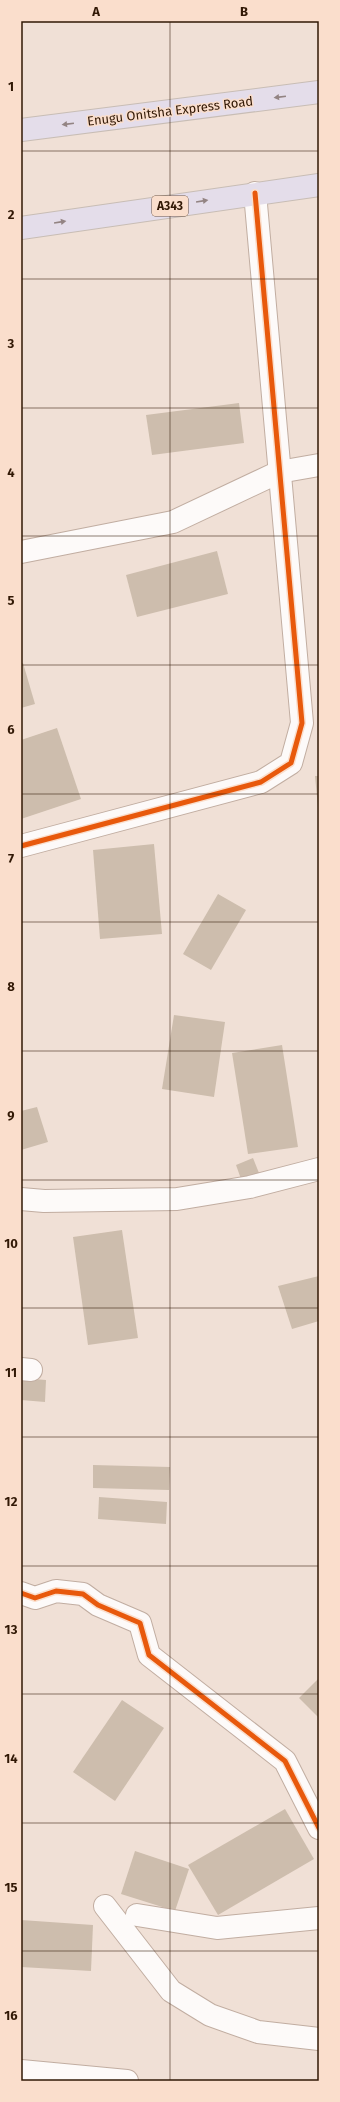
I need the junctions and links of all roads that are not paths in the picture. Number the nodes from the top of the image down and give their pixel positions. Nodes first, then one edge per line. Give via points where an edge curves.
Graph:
1 (319, 92) edge
2 (21, 130) edge
3 (319, 185) edge
4 (255, 193) junction
5 (21, 228) edge
6 (319, 465) edge
7 (279, 472) junction
8 (21, 552) edge
9 (21, 846) edge
10 (319, 1169) edge
11 (21, 1199) edge
12 (21, 1593) edge
13 (319, 1828) edge
14 (105, 1906) dead end
15 (137, 1915) dead end
16 (319, 1918) edge
17 (319, 2039) edge
18 (21, 2071) edge
19 (127, 2081) edge

1 -> 2 highway, Enugu Onitsha Express Road
3 - 4 highway, A343
5 -> 4 highway, A343
4 - 7 street
6 - 7 street
7 - 8 street via 174,522
7 - 9 street via 302,723 291,763 261,782
10 - 11 street via 250,1187 177,1199
12 - 13 street via 35,1598 56,1591 83,1594 98,1605 140,1623 149,1655 285,1761
14 - 17 street via 171,1991 203,2011 258,2032
15 - 16 street via 216,1928
18 - 19 street

